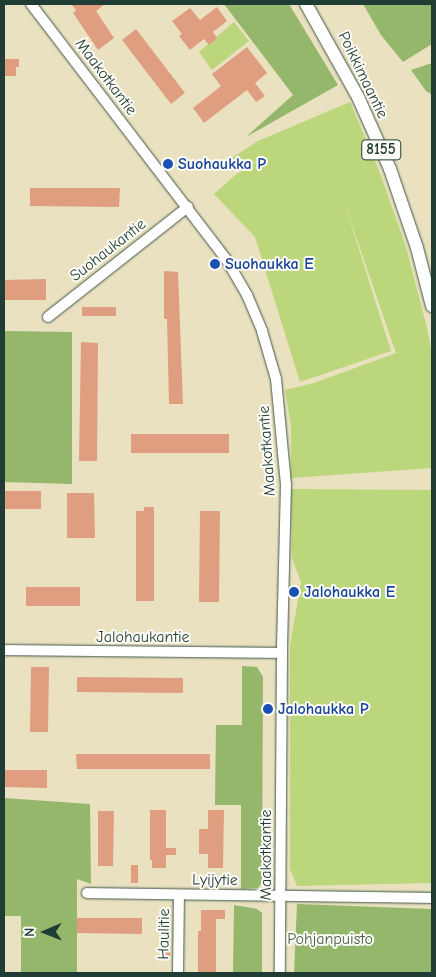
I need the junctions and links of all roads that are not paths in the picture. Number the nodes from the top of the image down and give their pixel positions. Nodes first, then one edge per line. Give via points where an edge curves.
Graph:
1 (31, 4) edge
2 (306, 4) edge
3 (188, 207) junction
4 (432, 306) edge
5 (48, 317) dead end
6 (4, 650) edge
7 (282, 653) junction
8 (87, 892) dead end
9 (179, 895) junction
10 (280, 896) junction
11 (432, 898) edge
12 (178, 973) edge
13 (280, 973) edge

1 - 3 street, Maakotkantie
2 - 4 main road, Poikkimaantie / 8155 via 358,97 390,169 417,248
3 - 5 street, Suohaukantie
3 - 7 street, Maakotkantie via 226,259 247,295 276,379 286,484
6 - 7 street, Jalohaukantie
7 - 10 street, Maakotkantie
8 - 9 street, Lyijytie
9 - 10 street, Lyijytie
9 - 12 street, Haulitie
10 - 11 street, Lyijytie
10 - 13 street, Maakotkantie

